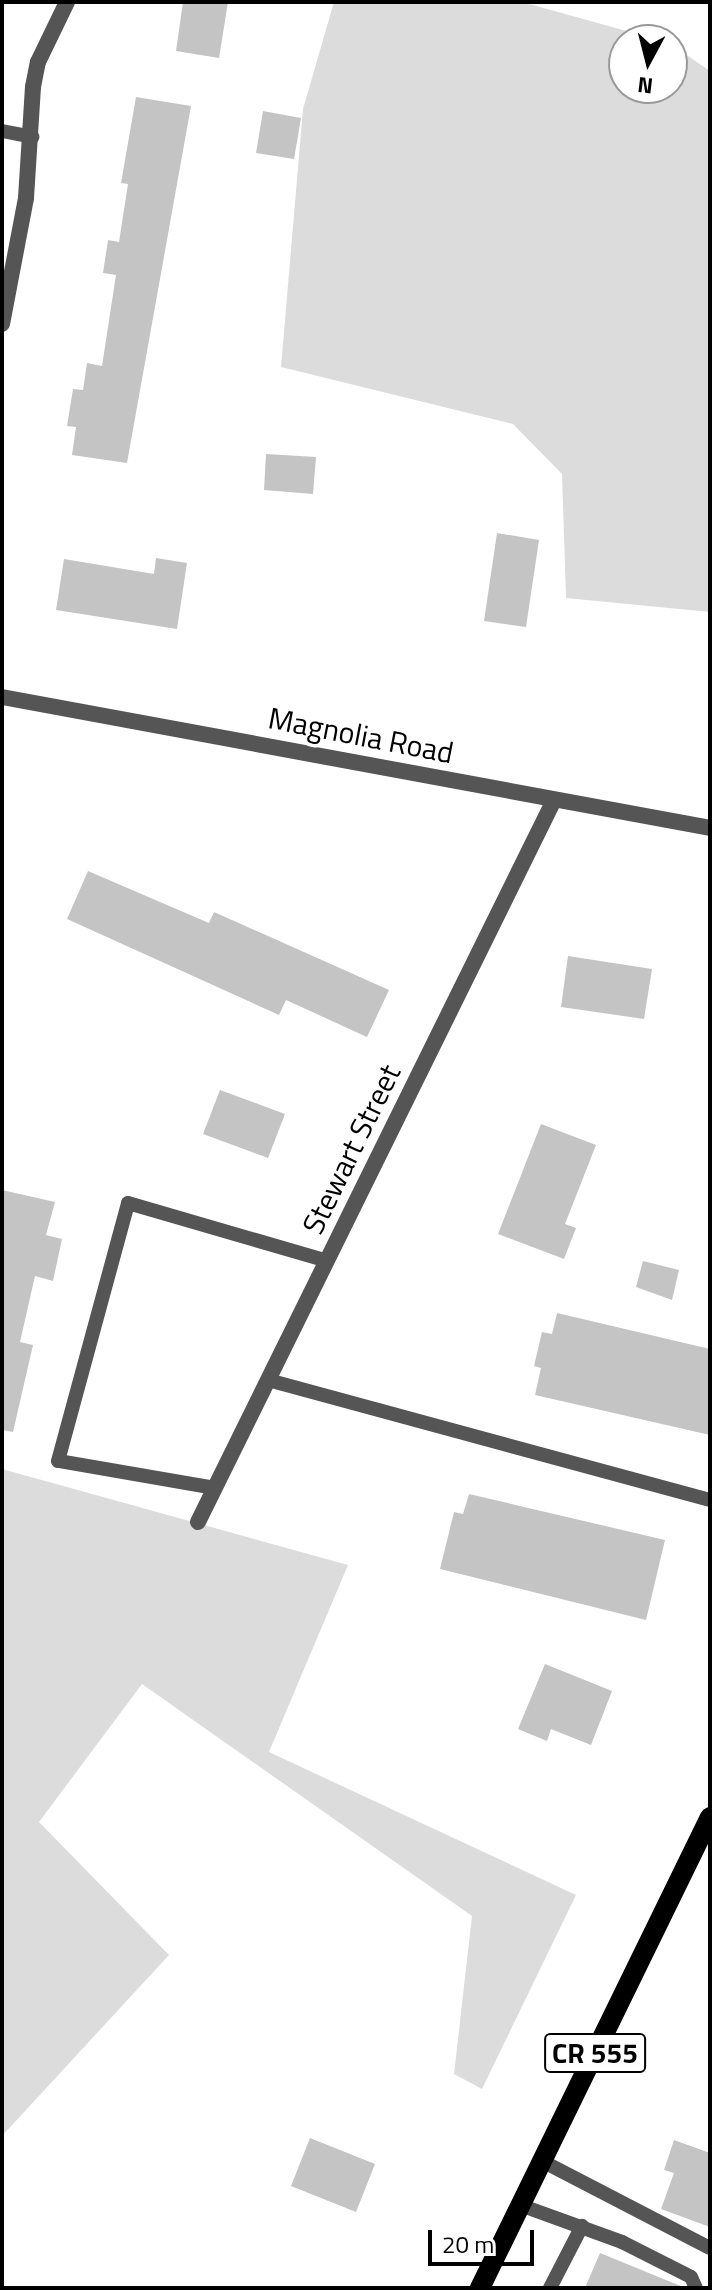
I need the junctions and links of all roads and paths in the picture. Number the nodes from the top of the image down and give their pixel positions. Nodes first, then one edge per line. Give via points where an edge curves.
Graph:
1 (67, 2) edge
2 (2, 131) edge
3 (32, 137) junction
4 (2, 324) edge
5 (2, 697) edge
6 (554, 800) junction
7 (710, 828) edge
8 (327, 1261) junction
9 (268, 1380) junction
10 (215, 1488) junction
11 (710, 1500) edge
12 (198, 1522) dead end
13 (710, 1817) edge
14 (542, 2161) junction
15 (520, 2205) junction
16 (582, 2226) junction
17 (710, 2248) edge
18 (480, 2288) edge
19 (550, 2288) edge
20 (696, 2288) edge

1 - 3 street via 38,62
2 - 3 lane
3 - 4 street
5 - 6 street, Magnolia Road
6 - 7 street, Magnolia Road
6 - 8 street, Stewart Street
8 - 9 street, Stewart Street
8 - 10 lane via 128,1203 58,1461
9 - 10 street, Stewart Street
9 - 11 lane
10 - 12 street, Stewart Street
13 - 14 main road, CR 555
14 - 15 main road, CR 555
14 - 17 lane
15 - 16 lane
15 - 18 main road, CR 555
16 - 19 lane
16 - 20 lane via 691,2277

